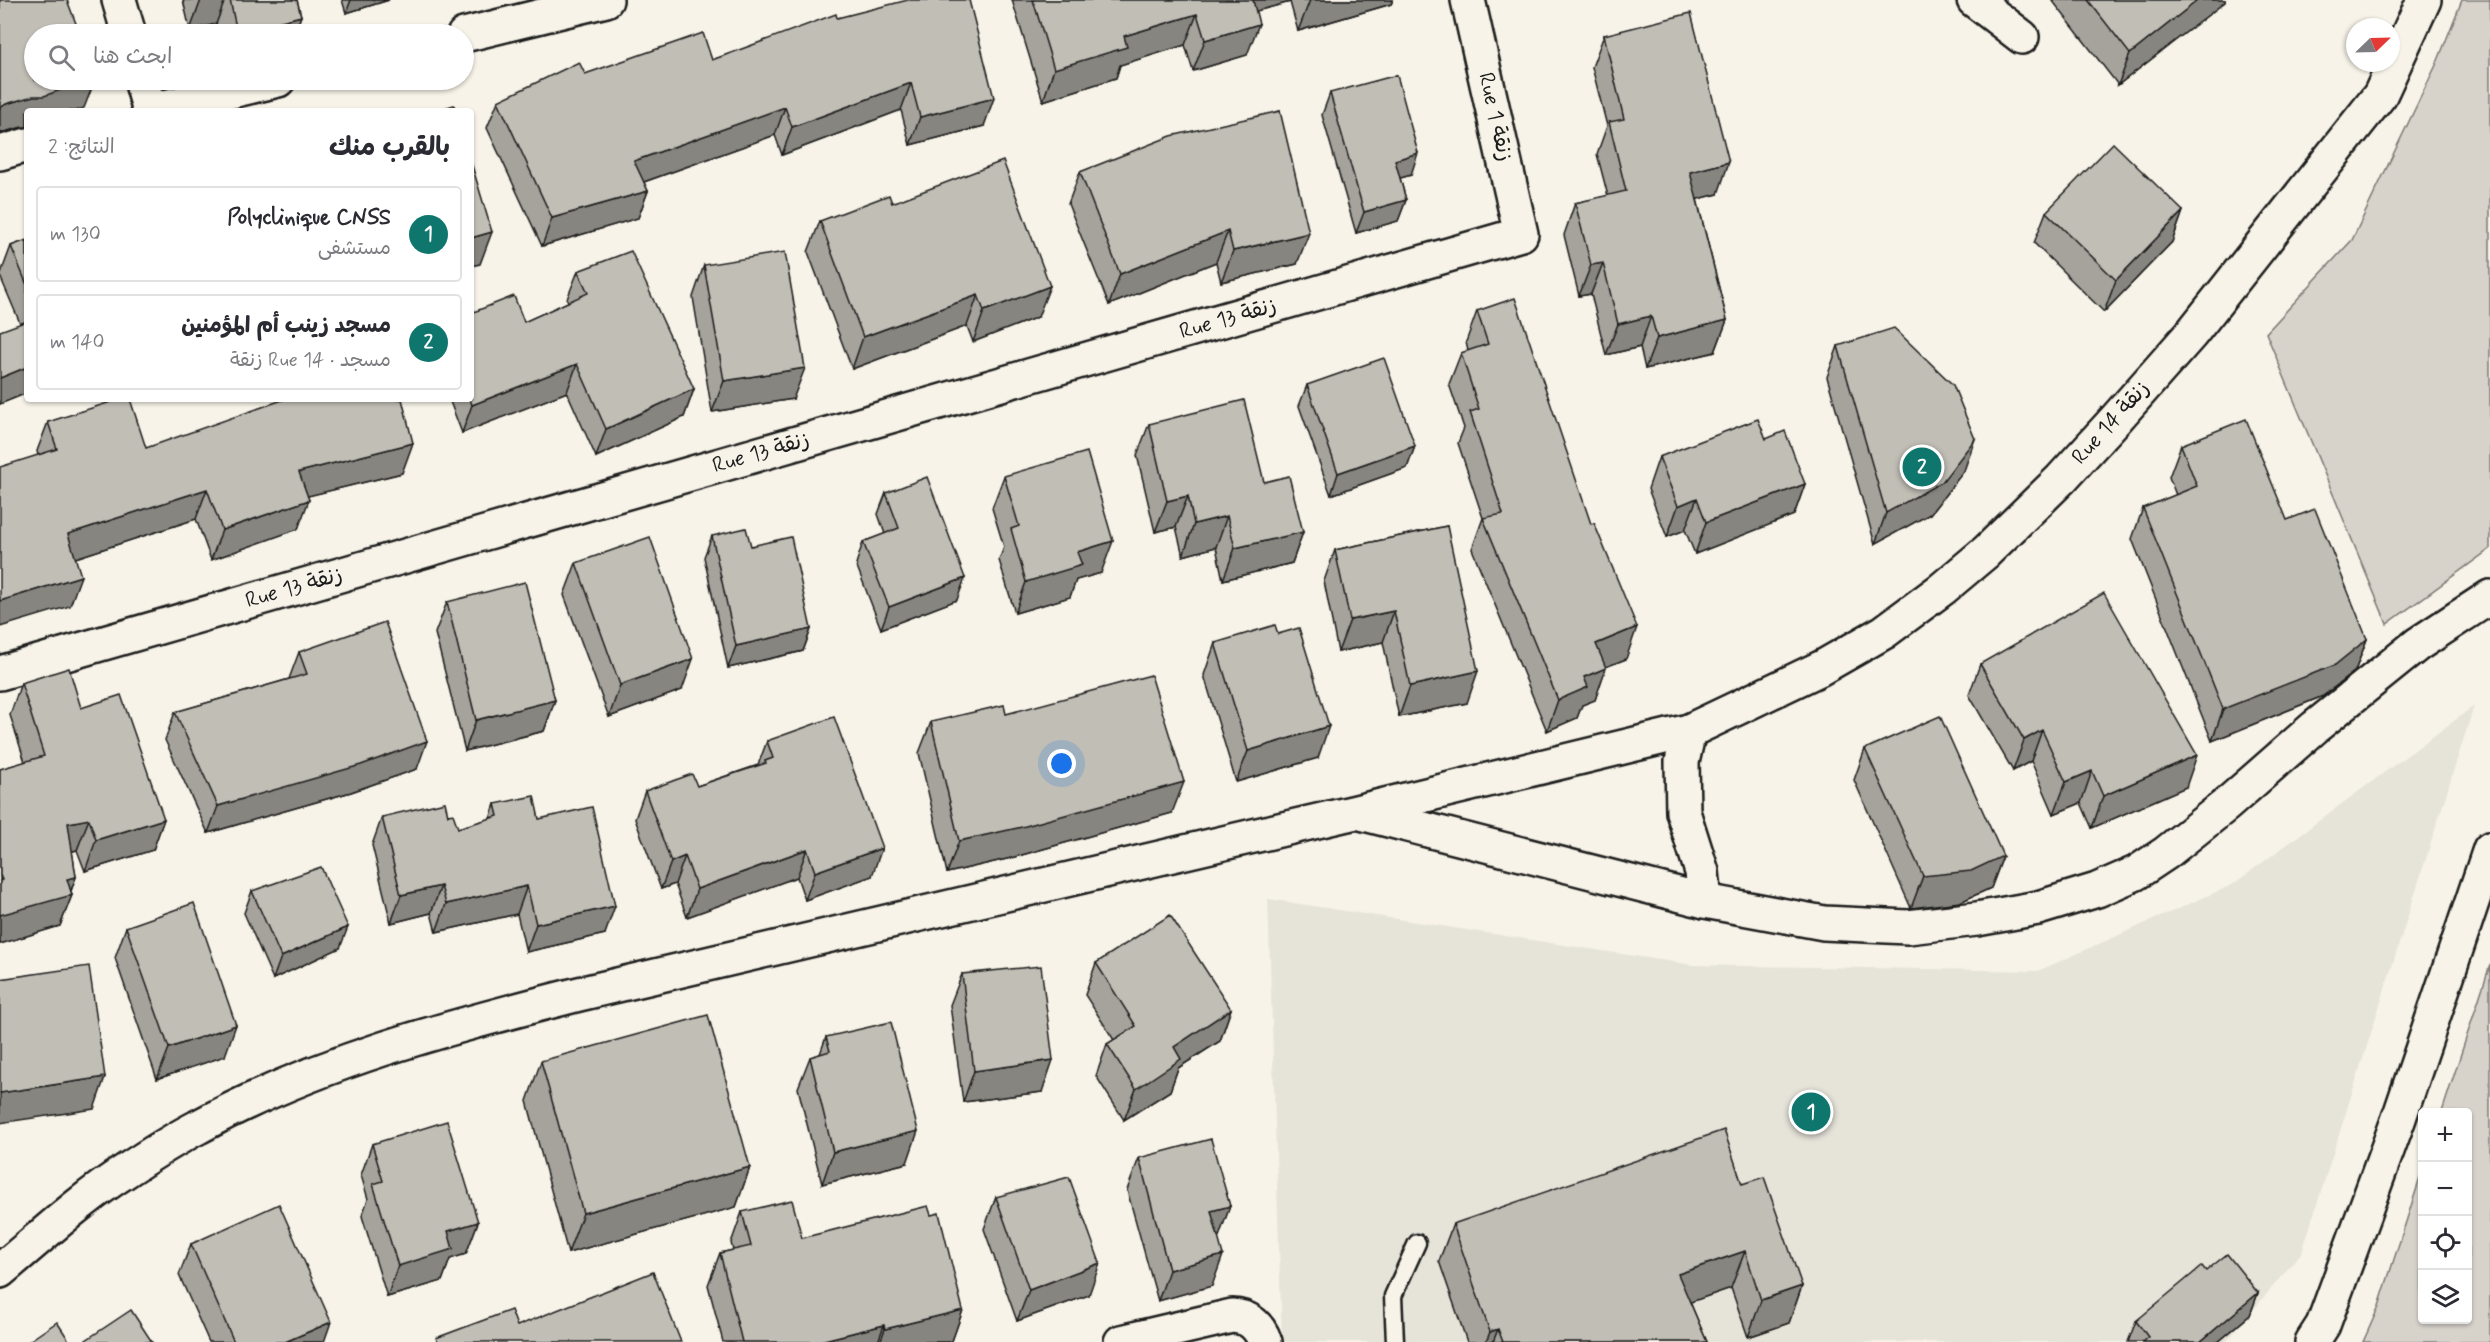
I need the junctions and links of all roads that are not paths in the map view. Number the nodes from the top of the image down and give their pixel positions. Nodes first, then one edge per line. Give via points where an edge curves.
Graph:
1 (119, 0) edge
2 (606, 0) edge
3 (1468, 0) edge
4 (1974, 0) edge
5 (2424, 0) edge
6 (126, 24) edge
7 (474, 33) edge
8 (2022, 37) dead end
9 (144, 90) edge
10 (236, 90) edge
11 (148, 108) edge
12 (161, 108) edge
13 (24, 147) edge
14 (0, 153) edge
15 (1521, 234) joint
16 (2490, 597) edge
17 (0, 673) edge
18 (1689, 731) junction
19 (1356, 812) junction
20 (2490, 849) edge
21 (1705, 901) junction
22 (1418, 1243) dead end
23 (0, 1271) edge
24 (1121, 1342) edge
25 (1265, 1342) edge
26 (1395, 1342) edge
27 (2312, 1342) edge

1 - 6 street
2 - 7 street
3 - 15 street, Rue 1 زنقة
4 - 8 street
5 - 18 street, Rue 14 زنقة via 2380,95 2191,334 2061,479 1986,552 1884,632 1821,668
9 - 11 street
10 - 12 street
13 - 14 street
15 - 17 street, Rue 13 زنقة
16 - 21 street via 2418,644 2173,848 2136,873 2097,890 2037,908 1908,927 1824,923
18 - 19 street, Rue 14 زنقة
18 - 21 street via 1682,762 1683,812 1702,872
19 - 21 street
19 - 23 street, Rue 14 زنقة via 579,994 364,1055 198,1126 122,1173
20 - 27 street via 2384,1160 2323,1325
22 - 26 lane via 1393,1296
24 - 25 street via 1232,1316 1254,1322

